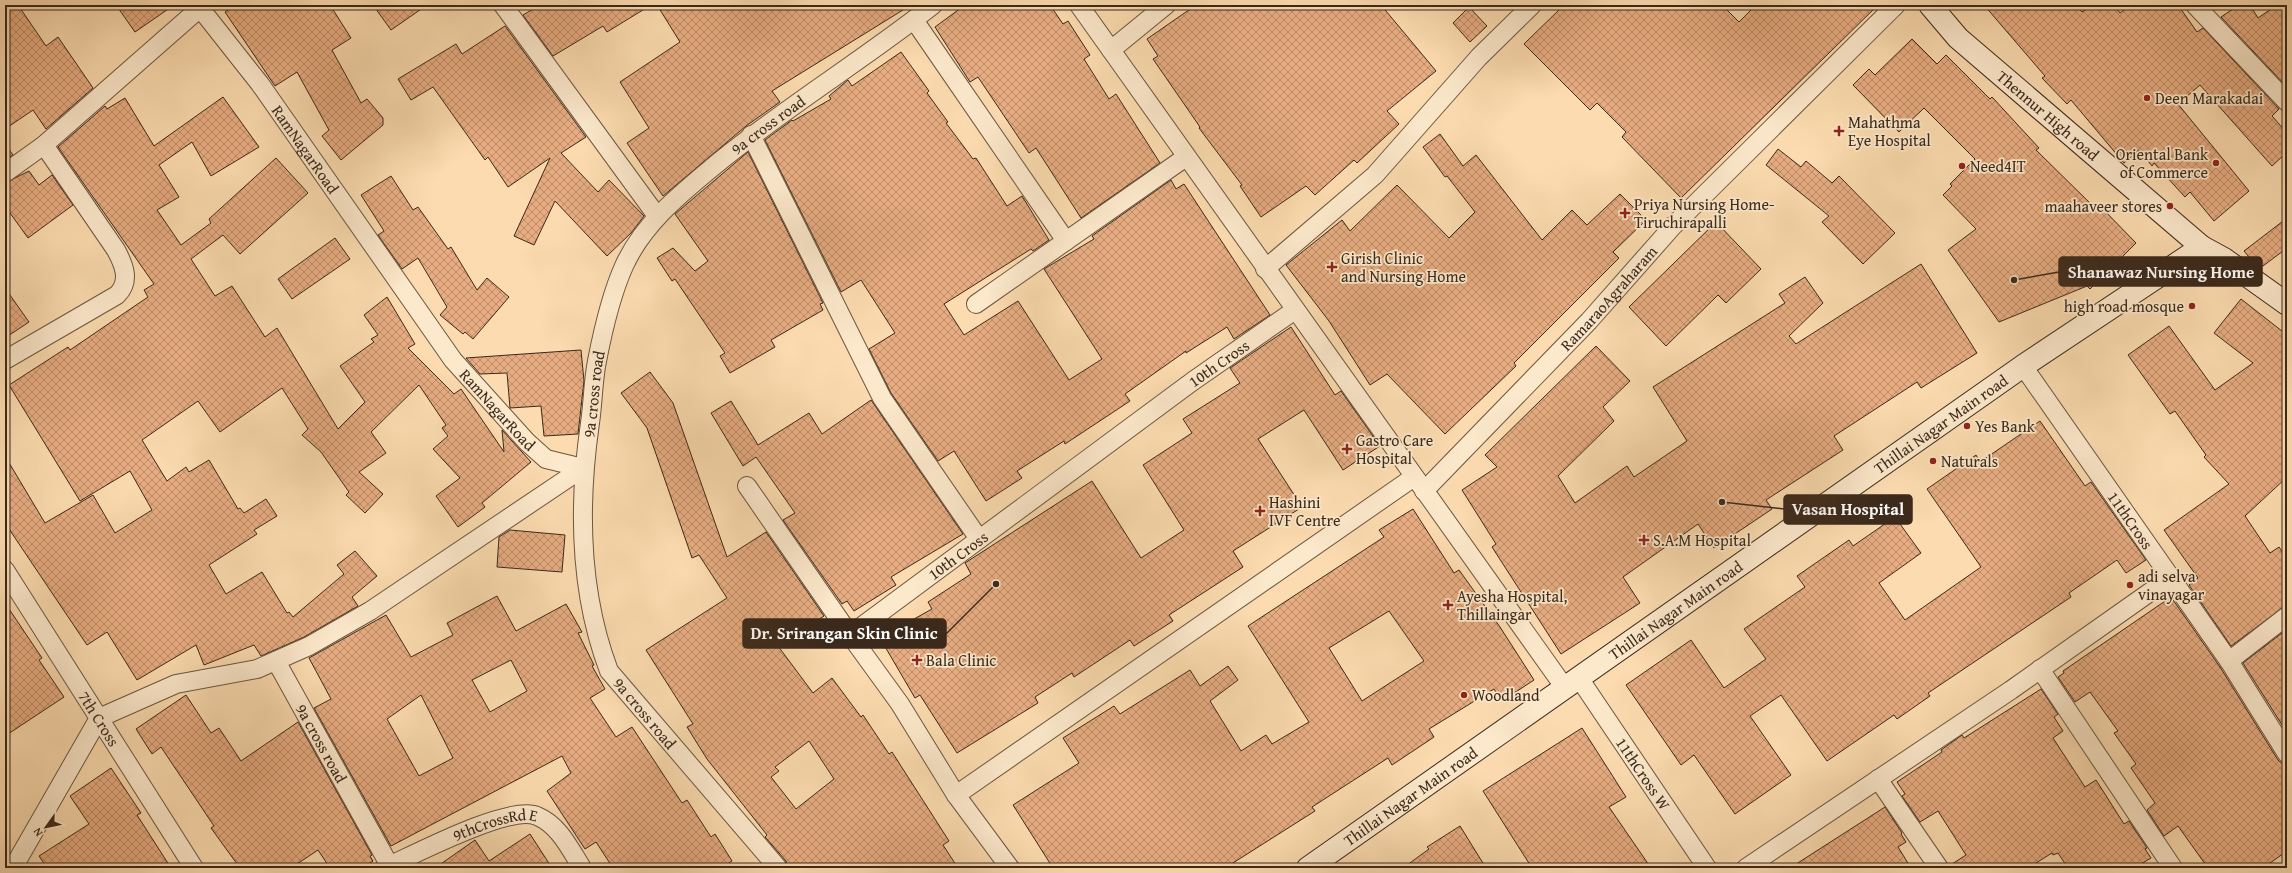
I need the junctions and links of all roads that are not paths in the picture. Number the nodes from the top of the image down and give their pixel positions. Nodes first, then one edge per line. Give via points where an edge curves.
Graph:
1 (503, 5) edge
2 (933, 5) edge
3 (1079, 5) edge
4 (1166, 5) edge
5 (1532, 5) edge
6 (1896, 5) edge
7 (1930, 5) edge
8 (2195, 5) edge
9 (202, 6) edge
10 (914, 20) junction
11 (1111, 50) junction
12 (2287, 102) edge
13 (751, 135) junction
14 (44, 145) junction
15 (1186, 157) junction
16 (5, 173) edge
17 (657, 216) junction
18 (1066, 241) junction
19 (2202, 247) junction
20 (1265, 269) junction
21 (2284, 296) edge
22 (976, 304) dead end
23 (1295, 310) junction
24 (5, 360) edge
25 (2023, 366) junction
26 (583, 468) junction
27 (1419, 484) junction
28 (747, 486) dead end
29 (979, 539) junction
30 (5, 570) edge
31 (2170, 578) junction
32 (2287, 616) edge
33 (850, 635) junction
34 (276, 661) junction
35 (2229, 661) junction
36 (2040, 669) junction
37 (1572, 683) junction
38 (100, 718) junction
39 (2287, 754) edge
40 (1878, 779) junction
41 (956, 795) junction
42 (390, 867) edge
43 (13, 868) edge
44 (194, 868) edge
45 (582, 868) edge
46 (778, 868) edge
47 (1010, 868) edge
48 (1308, 868) edge
49 (1707, 868) edge
50 (1746, 868) edge
51 (1939, 868) edge
52 (2173, 868) edge

1 - 17 street
2 - 10 street, 9a cross road
3 - 11 street, 11thCross W
4 - 11 street
5 - 20 street via 1480,57 1374,175
6 - 27 street, RamaraoAgraharam via 1673,226 1589,321
7 - 19 street, Thennur High road via 1958,38
8 - 12 street
9 - 14 street, RamNagarRoad
9 - 26 street, RamNagarRoad via 260,84 453,360 527,442 546,459
10 - 13 street, 9a cross road
10 - 18 street
11 - 15 street, 11thCross W
13 - 17 street, 9a cross road
13 - 29 street via 882,398
14 - 16 street, RamNagarRoad
14 - 24 street via 116,250 125,266 125,280 123,289 117,295
15 - 18 street
15 - 20 street, 11thCross W
17 - 26 street, 9a cross road via 633,249 614,295 597,363
18 - 22 street
19 - 21 street, Thennur High road
19 - 25 street, Thillai Nagar Main road
20 - 23 street, 11thCross W
23 - 27 street, 11thCross W
23 - 29 street, 10th Cross via 1193,381
25 - 31 street, 11thCross
25 - 37 street, Thillai Nagar Main road
26 - 34 street via 370,611 309,646
26 - 46 street, 9a cross road via 586,582 597,640 609,671
27 - 37 street, 11thCross W
27 - 41 street, RamaraoAgraharam
28 - 33 street
29 - 33 street, 10th Cross
30 - 38 street, 7th Cross
31 - 35 street, 11thCross
31 - 36 street
32 - 35 street
33 - 41 street via 900,704
34 - 38 street via 257,668 176,684
34 - 42 street, 9a cross road
35 - 39 street, 11thCross
36 - 40 street
36 - 52 street
37 - 48 street, Thillai Nagar Main road
37 - 49 street, 11thCross W
38 - 43 street
38 - 44 street, 7th Cross
40 - 50 street
40 - 51 street
41 - 47 street
42 - 45 street, 9thCrossRd E via 489,821 525,814 536,815 549,822 564,839

